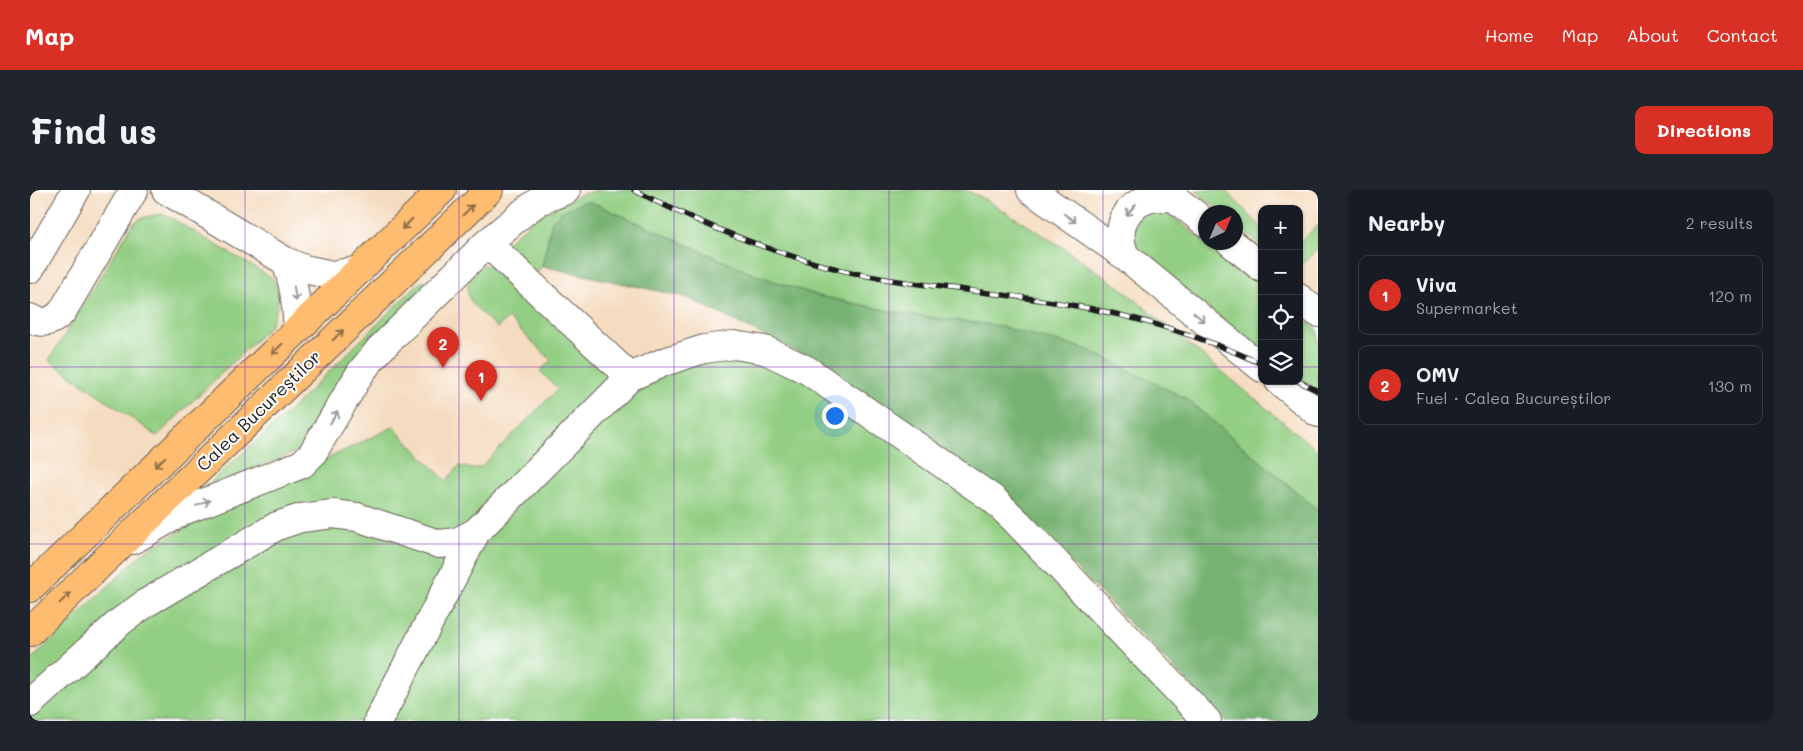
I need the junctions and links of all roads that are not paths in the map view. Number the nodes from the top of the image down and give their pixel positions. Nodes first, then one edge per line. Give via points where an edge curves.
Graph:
1 (76, 190) edge
2 (134, 190) edge
3 (166, 190) edge
4 (442, 190) edge
5 (488, 190) edge
6 (566, 190) edge
7 (1030, 190) edge
8 (1170, 194) edge
9 (1198, 217) edge
10 (438, 239) junction
11 (487, 243) junction
12 (1240, 250) edge
13 (1125, 256) junction
14 (285, 262) junction
15 (1258, 265) edge
16 (30, 269) edge
17 (360, 270) junction
18 (451, 278) junction
19 (1303, 301) edge
20 (1318, 313) edge
21 (30, 318) edge
22 (298, 329) junction
23 (1258, 365) edge
24 (630, 377) junction
25 (1283, 385) edge
26 (1318, 413) edge
27 (476, 532) junction
28 (114, 550) junction
29 (30, 588) edge
30 (30, 632) edge
31 (30, 703) edge
32 (378, 721) edge
33 (1207, 721) edge

1 - 16 street
2 - 21 street via 58,317 44,322
3 - 14 street
4 -> 17 highway, Calea Bucureștilor
10 -> 5 highway, Calea Bucureștilor
6 - 11 street via 539,201
7 -> 13 street
8 - 9 street
8 -> 13 street via 1150,197 1128,212 1120,236
10 - 18 street
28 -> 10 highway, Calea Bucureștilor
11 - 18 street
11 - 24 street
12 - 15 street
13 -> 23 street
14 - 17 street via 332,275
14 -> 22 street via 294,288
17 - 22 highway, Calea Bucureștilor
28 -> 18 street via 183,511 302,464 312,454 368,362
19 - 20 street
22 -> 29 highway, Calea Bucureștilor
24 - 27 street
24 - 33 street via 704,348 734,345 765,350 806,370 992,499
25 - 26 street
27 - 31 street via 456,542 439,544 357,517 333,514 301,518 277,526 146,603 120,622
27 - 32 street
30 -> 28 highway, Calea Bucureștilor

